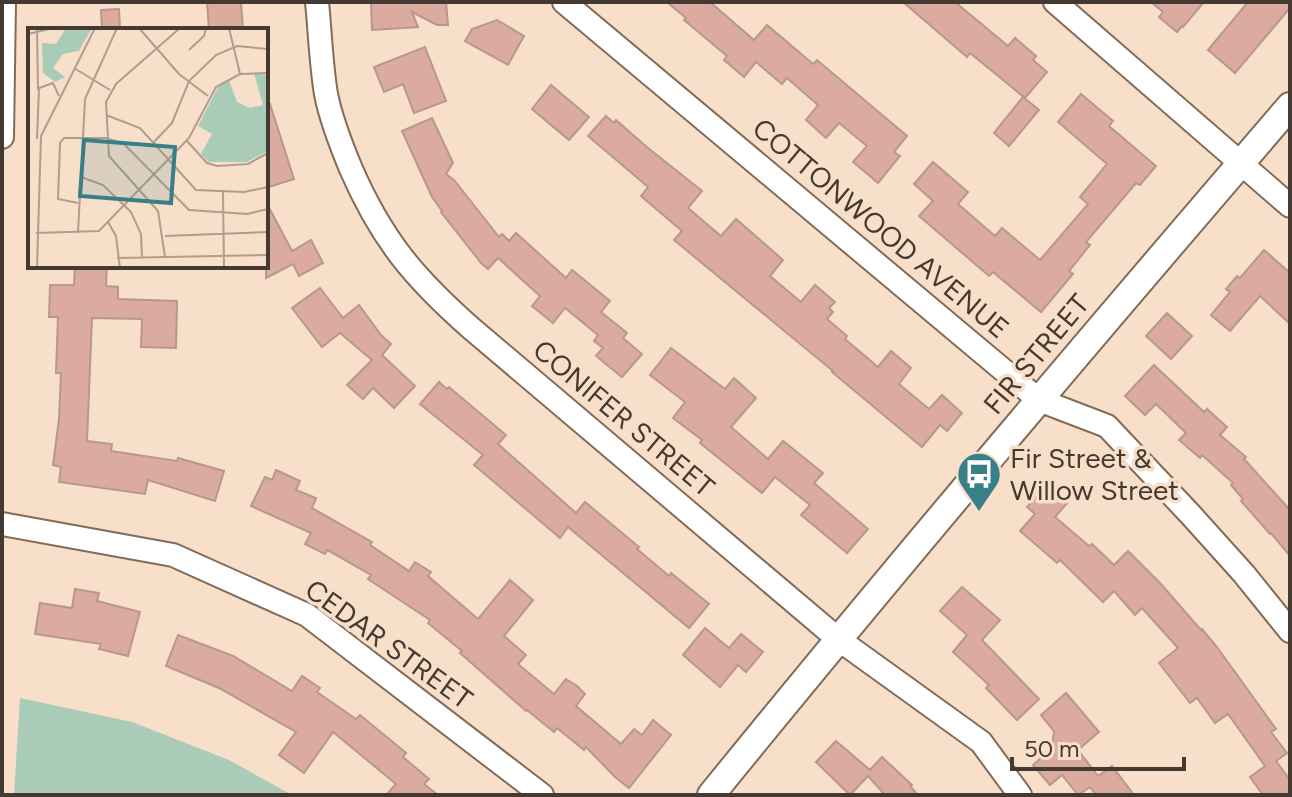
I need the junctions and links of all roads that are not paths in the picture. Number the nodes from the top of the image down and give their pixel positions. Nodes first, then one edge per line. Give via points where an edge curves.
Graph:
1 (4, 2) edge
2 (317, 2) edge
3 (564, 2) edge
4 (1055, 2) edge
5 (1290, 106) edge
6 (2, 137) edge
7 (1241, 163) junction
8 (1290, 206) edge
9 (1039, 400) junction
10 (2, 524) edge
11 (1290, 631) edge
12 (838, 639) junction
13 (542, 795) edge
14 (711, 795) edge
15 (1020, 795) edge

1 - 6 street
2 - 12 street, CONIFER STREET via 326,95 340,144 378,224 410,269 472,329
3 - 9 street, COTTONWOOD AVENUE
4 - 7 street
5 - 7 street, FIR STREET
7 - 8 street
7 - 9 street, FIR STREET
9 - 11 street, COTTONWOOD AVENUE via 1107,426
9 - 12 street, FIR STREET
10 - 13 street, CEDAR STREET via 173,555 307,615
12 - 14 street, FIR STREET
12 - 15 street, CONIFER STREET via 981,742

